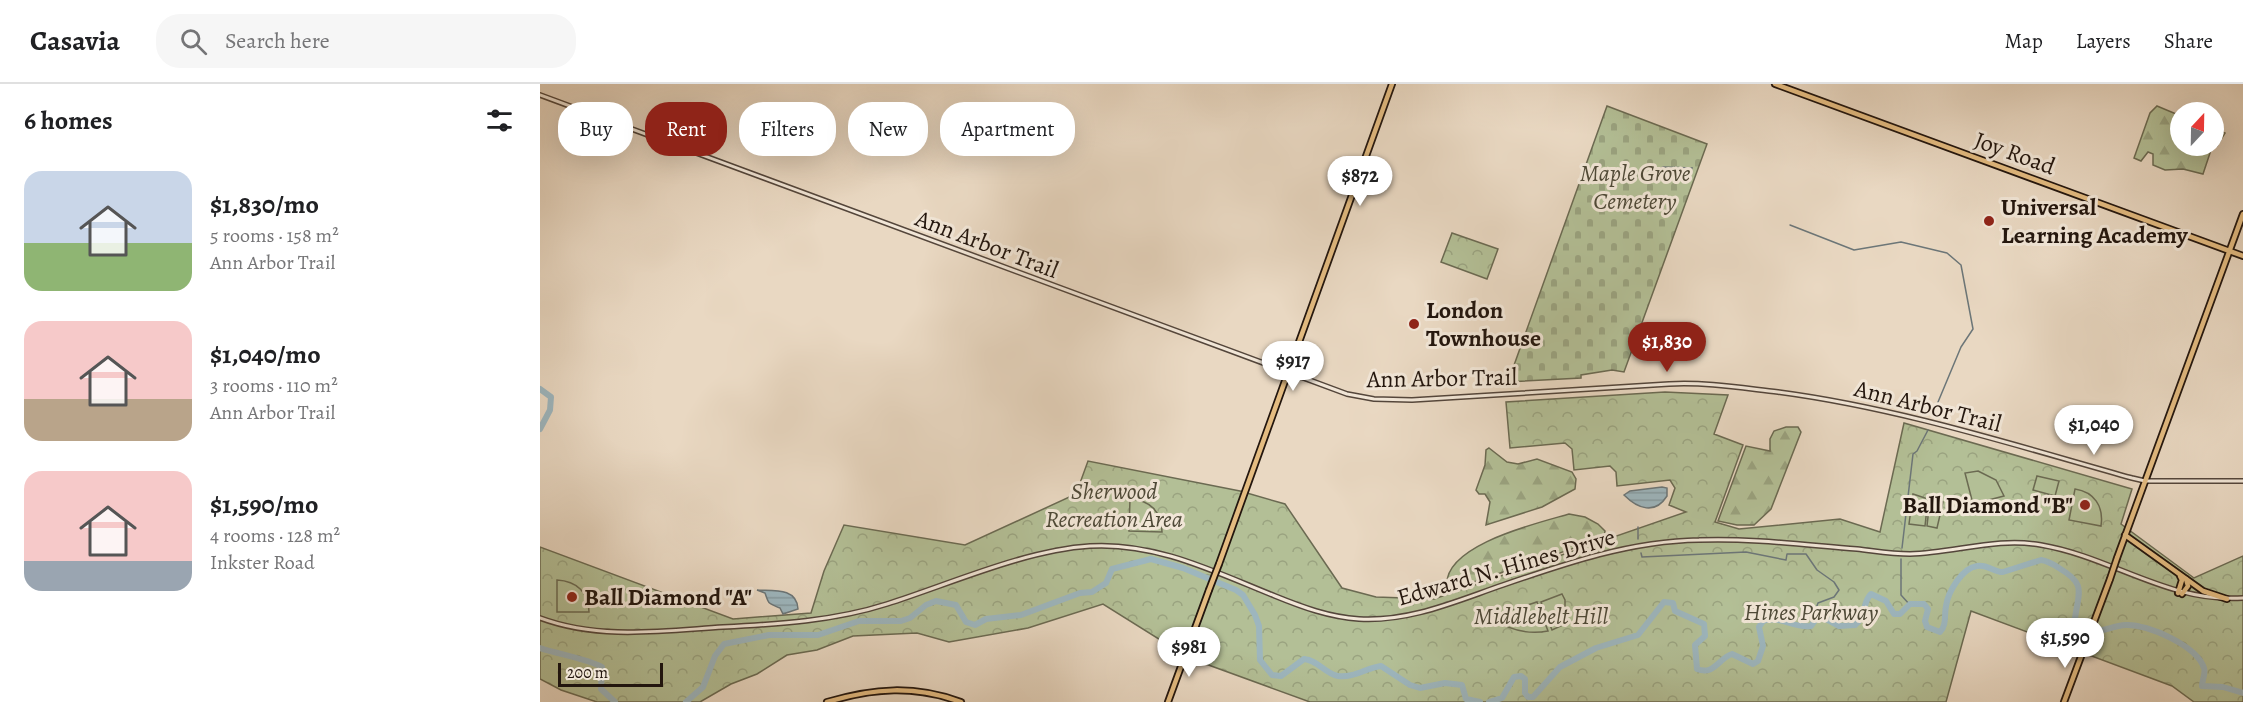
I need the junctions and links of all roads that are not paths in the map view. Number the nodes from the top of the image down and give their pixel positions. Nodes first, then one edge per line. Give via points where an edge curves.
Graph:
1 (1392, 84) edge
2 (1775, 84) edge
3 (540, 95) edge
4 (2243, 214) edge
5 (2229, 251) junction
6 (2243, 255) edge
7 (1288, 374) junction
8 (2145, 481) junction
9 (2243, 481) edge
10 (2125, 535) junction
11 (2176, 572) junction
12 (2186, 579) junction
13 (2180, 593) junction
14 (2243, 598) edge
15 (2227, 599) junction
16 (540, 618) edge
17 (827, 702) edge
18 (960, 702) edge
19 (1168, 702) edge
20 (2064, 702) edge

1 - 7 main road
2 - 5 main road, Joy Road
3 - 7 street, Ann Arbor Trail
4 - 5 main road
5 - 6 main road, Joy Road
5 - 8 main road
7 - 8 street, Ann Arbor Trail via 1347,394 1381,400 1690,382 1729,386 1825,398 1903,414
7 - 19 main road, bridge
8 - 9 street, Ann Arbor Trail
8 - 10 main road
10 - 11 main road
10 - 20 main road, bridge
11 - 12 main road
11 - 13 main road via 2182,580
12 - 13 main road via 2188,586
12 - 15 main road via 2208,594
13 - 15 street, Edward N. Hines Drive
13 - 16 street, Edward N. Hines Drive via 2080,555 2028,543 1993,543 1907,554 1765,541 1698,540 1643,545 1587,557 1426,612 1358,619 1313,611 1163,552 1104,545 1050,551 882,605 816,620 618,633 578,629
14 - 15 street, Edward N. Hines Drive
17 - 18 main road via 898,688

